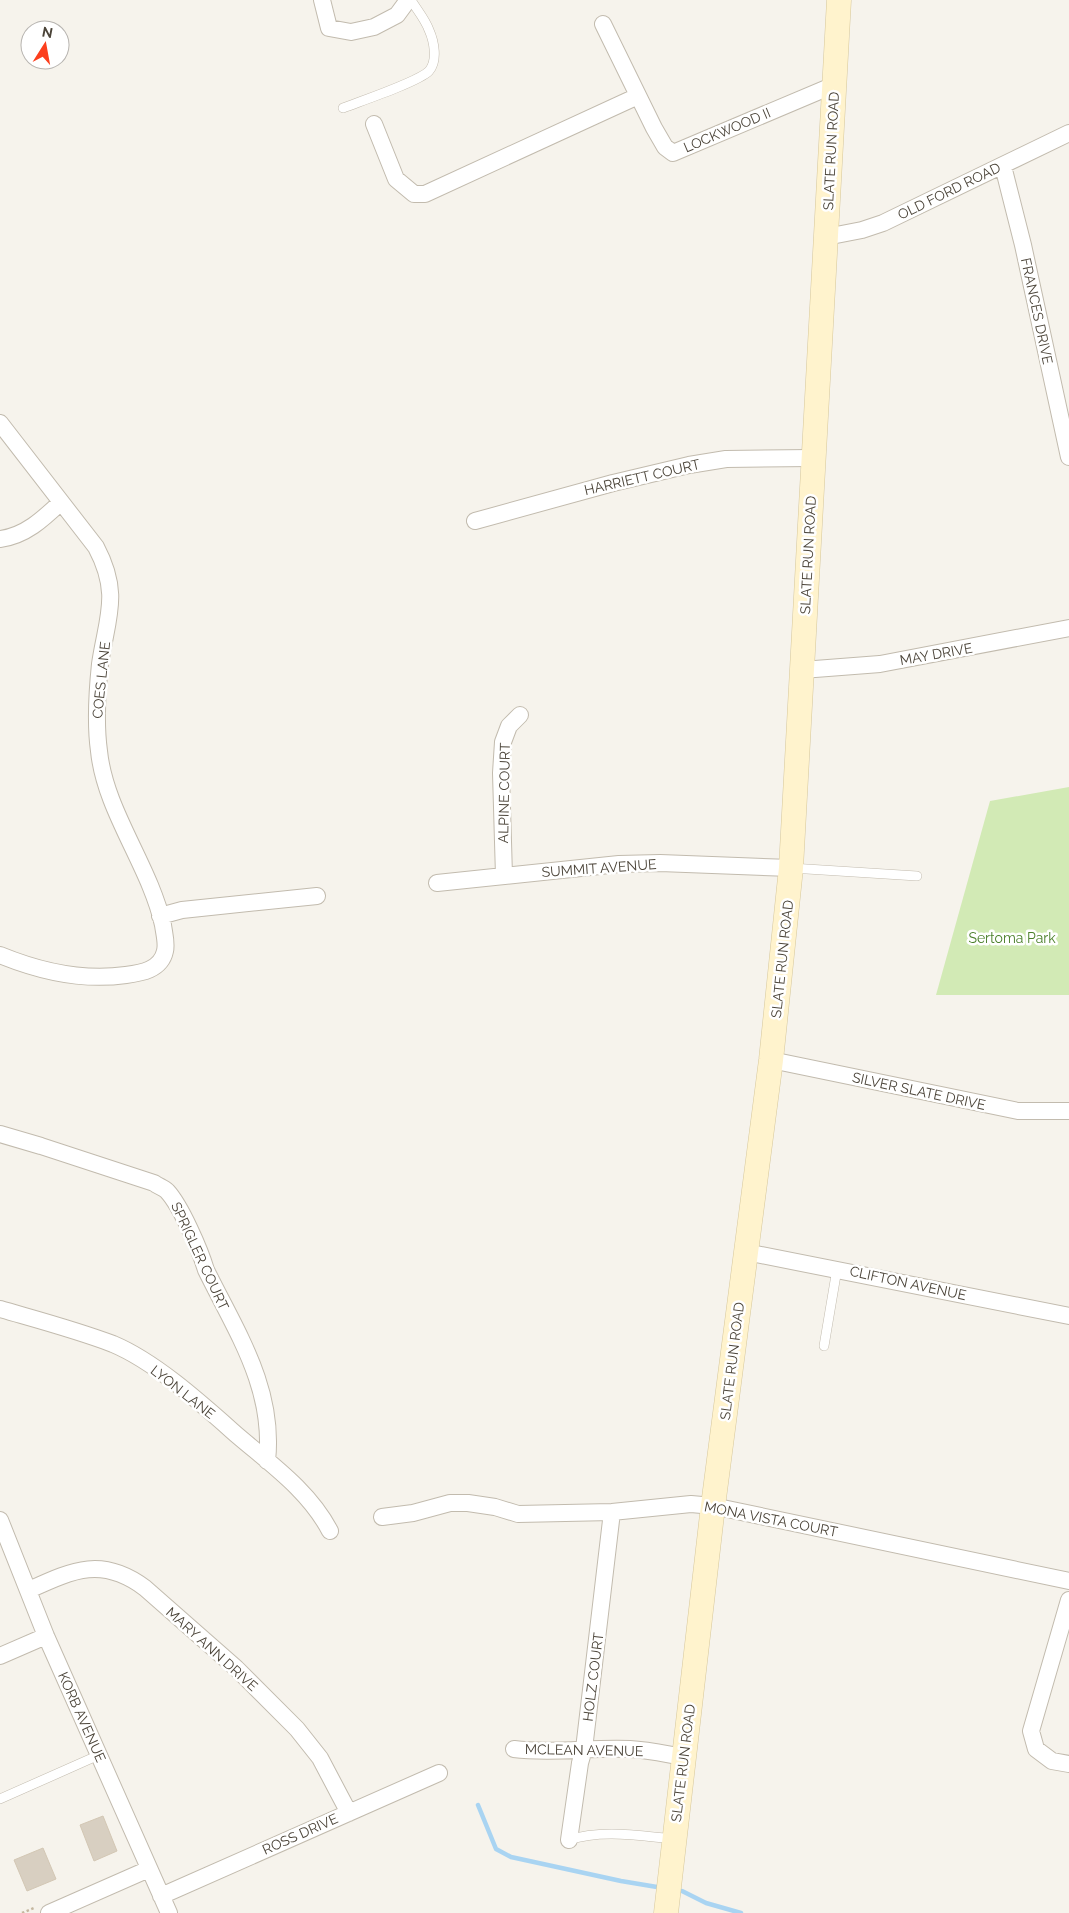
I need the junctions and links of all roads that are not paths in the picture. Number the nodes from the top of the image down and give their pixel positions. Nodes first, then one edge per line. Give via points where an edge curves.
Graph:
1 (322, 0) edge
2 (409, 0) edge
3 (839, 0) edge
4 (603, 24) dead end
5 (834, 84) junction
6 (638, 96) junction
7 (344, 108) dead end
8 (374, 124) dead end
9 (1069, 133) edge
10 (1003, 166) junction
11 (826, 237) junction
12 (0, 424) edge
13 (1069, 457) edge
14 (812, 458) junction
15 (61, 502) junction
16 (475, 521) dead end
17 (0, 539) edge
18 (1069, 628) edge
19 (802, 670) junction
20 (520, 715) dead end
21 (791, 868) junction
22 (504, 876) junction
23 (917, 876) dead end
24 (437, 883) dead end
25 (318, 896) dead end
26 (160, 916) junction
27 (0, 955) edge
28 (771, 1060) junction
29 (1069, 1111) edge
30 (0, 1134) edge
31 (746, 1252) junction
32 (837, 1269) junction
33 (0, 1309) edge
34 (1069, 1316) edge
35 (824, 1346) dead end
36 (267, 1461) junction
37 (713, 1506) junction
38 (612, 1512) junction
39 (382, 1517) dead end
40 (1, 1523) edge
41 (330, 1531) dead end
42 (1069, 1582) edge
43 (29, 1590) junction
44 (1069, 1600) edge
45 (46, 1636) junction
46 (0, 1656) edge
47 (514, 1749) dead end
48 (584, 1749) junction
49 (99, 1754) junction
50 (684, 1757) junction
51 (1069, 1764) edge
52 (439, 1773) dead end
53 (0, 1799) edge
54 (349, 1813) junction
55 (674, 1839) junction
56 (569, 1840) joint
57 (149, 1869) junction
58 (161, 1896) junction
59 (49, 1913) edge
60 (169, 1913) edge
61 (666, 1913) edge

1 - 2 street via 329,28 352,32 374,27 397,15
2 - 7 lane via 429,30 434,44 434,59 429,70 416,79
3 - 5 street, SLATE RUN ROAD
4 - 6 street, LOCKWOOD II
5 - 6 street, LOCKWOOD II via 673,152 665,147
5 - 11 street, SLATE RUN ROAD
6 - 8 street via 425,194 414,194 396,178
9 - 10 street, OLD FORD ROAD
10 - 11 street, OLD FORD ROAD via 883,223
10 - 13 street, FRANCES DRIVE
11 - 14 street, SLATE RUN ROAD
12 - 15 street, COES LANE
14 - 16 street, HARRIETT COURT via 726,459 689,465
14 - 19 street, SLATE RUN ROAD
15 - 17 street via 39,523 17,535
15 - 26 street, COES LANE via 96,547 110,580 110,617 100,664 96,709 99,754 120,821 150,885
18 - 19 street, MAY DRIVE via 880,664
19 - 21 street, SLATE RUN ROAD
20 - 22 street, ALPINE COURT via 509,726 503,742
21 - 22 street, SUMMIT AVENUE via 619,864
21 - 23 lane
21 - 28 street, SLATE RUN ROAD
22 - 24 street, SUMMIT AVENUE
25 - 26 street via 182,910
26 - 27 street, COES LANE via 166,951 162,961 142,973 116,976 67,974
28 - 29 street, SILVER SLATE DRIVE via 1018,1111
28 - 31 street, SLATE RUN ROAD
30 - 36 street, SPRIGLER COURT via 154,1183 166,1190 201,1253 257,1376 267,1418
31 - 32 street, CLIFTON AVENUE
31 - 37 street, SLATE RUN ROAD
32 - 34 street, CLIFTON AVENUE
32 - 35 lane
33 - 36 street, LYON LANE via 78,1332 129,1352 189,1394
36 - 41 street, LYON LANE via 301,1490
37 - 38 street, MONA VISTA COURT via 691,1504
37 - 42 street, MONA VISTA COURT
37 - 50 street, SLATE RUN ROAD
38 - 39 street, MONA VISTA COURT via 518,1514 495,1507 450,1502 414,1513
38 - 48 street, HOLZ COURT
40 - 43 street, KORB AVENUE
43 - 45 street, KORB AVENUE
43 - 54 street, MARY ANN DRIVE via 76,1571 90,1569 104,1569 132,1578 236,1668 297,1729 320,1758
44 - 51 street via 1032,1731 1036,1749 1052,1761
45 - 46 street
45 - 49 street, KORB AVENUE
47 - 48 street, MCLEAN AVENUE via 541,1752
48 - 50 street, MCLEAN AVENUE via 630,1749
48 - 56 street, HOLZ COURT
49 - 53 lane
49 - 57 street, KORB AVENUE
50 - 55 street, SLATE RUN ROAD
52 - 54 street, ROSS DRIVE
54 - 58 street, ROSS DRIVE
55 - 56 lane via 618,1834
55 - 61 street, SLATE RUN ROAD
57 - 58 street, KORB AVENUE
57 - 59 street
58 - 60 street, KORB AVENUE

